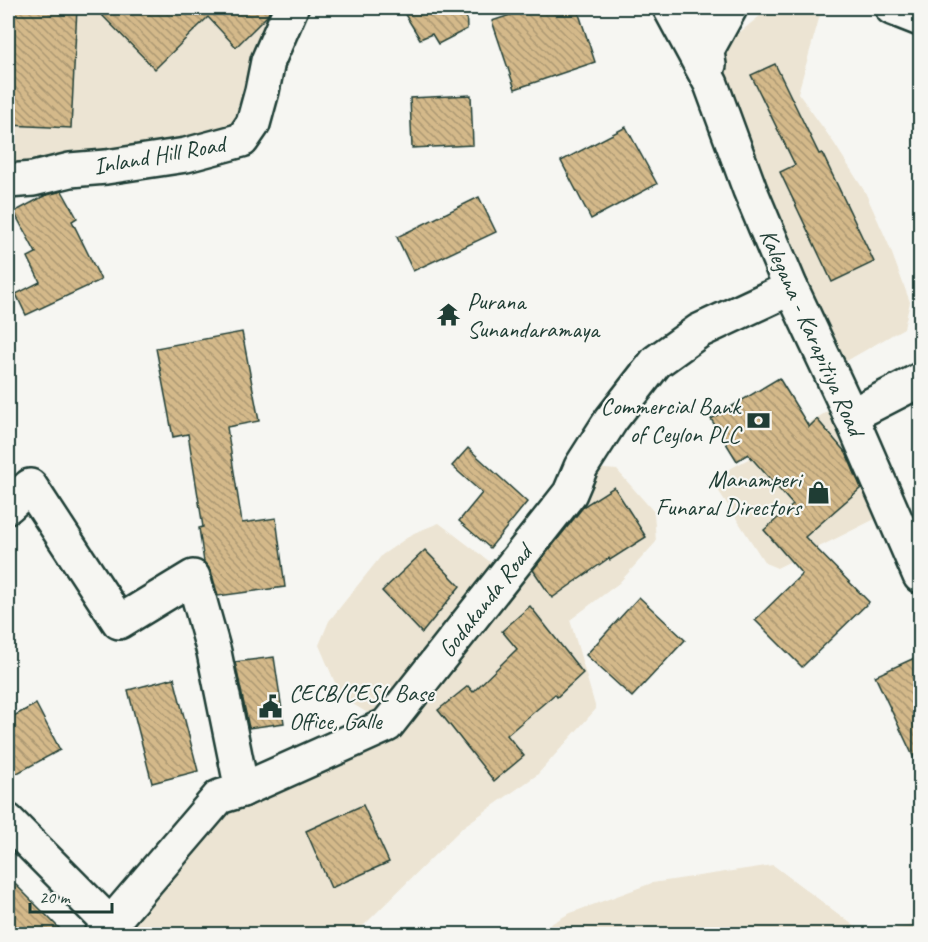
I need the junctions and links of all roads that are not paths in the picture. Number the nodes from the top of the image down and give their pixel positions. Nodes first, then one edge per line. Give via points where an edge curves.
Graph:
1 (291, 8) edge
2 (670, 8) edge
3 (700, 8) edge
4 (730, 8) edge
5 (892, 8) edge
6 (921, 19) edge
7 (708, 48) junction
8 (711, 84) junction
9 (8, 181) edge
10 (791, 288) junction
11 (921, 380) edge
12 (850, 416) junction
13 (8, 506) edge
14 (921, 576) edge
15 (242, 790) junction
16 (8, 821) edge
17 (106, 929) edge

1 - 9 street, Inland Hill Road via 268,61 253,124 242,140 186,155
2 - 8 street, Kalegana - Karapitiya Road
3 - 7 street, Kalegana - Karapitiya Road
4 - 7 street
5 - 6 street
7 - 8 street, Kalegana - Karapitiya Road
8 - 10 street, Kalegana - Karapitiya Road
10 - 12 street, Kalegana - Karapitiya Road
10 - 15 street, Godakanda Road via 699,331 656,362 611,420 581,466 570,493 387,724
11 - 12 street
12 - 14 street, Kalegana - Karapitiya Road
13 - 15 street via 30,486 119,622 194,577 214,652
15 - 17 street, Godakanda Road via 219,797
16 - 17 street

